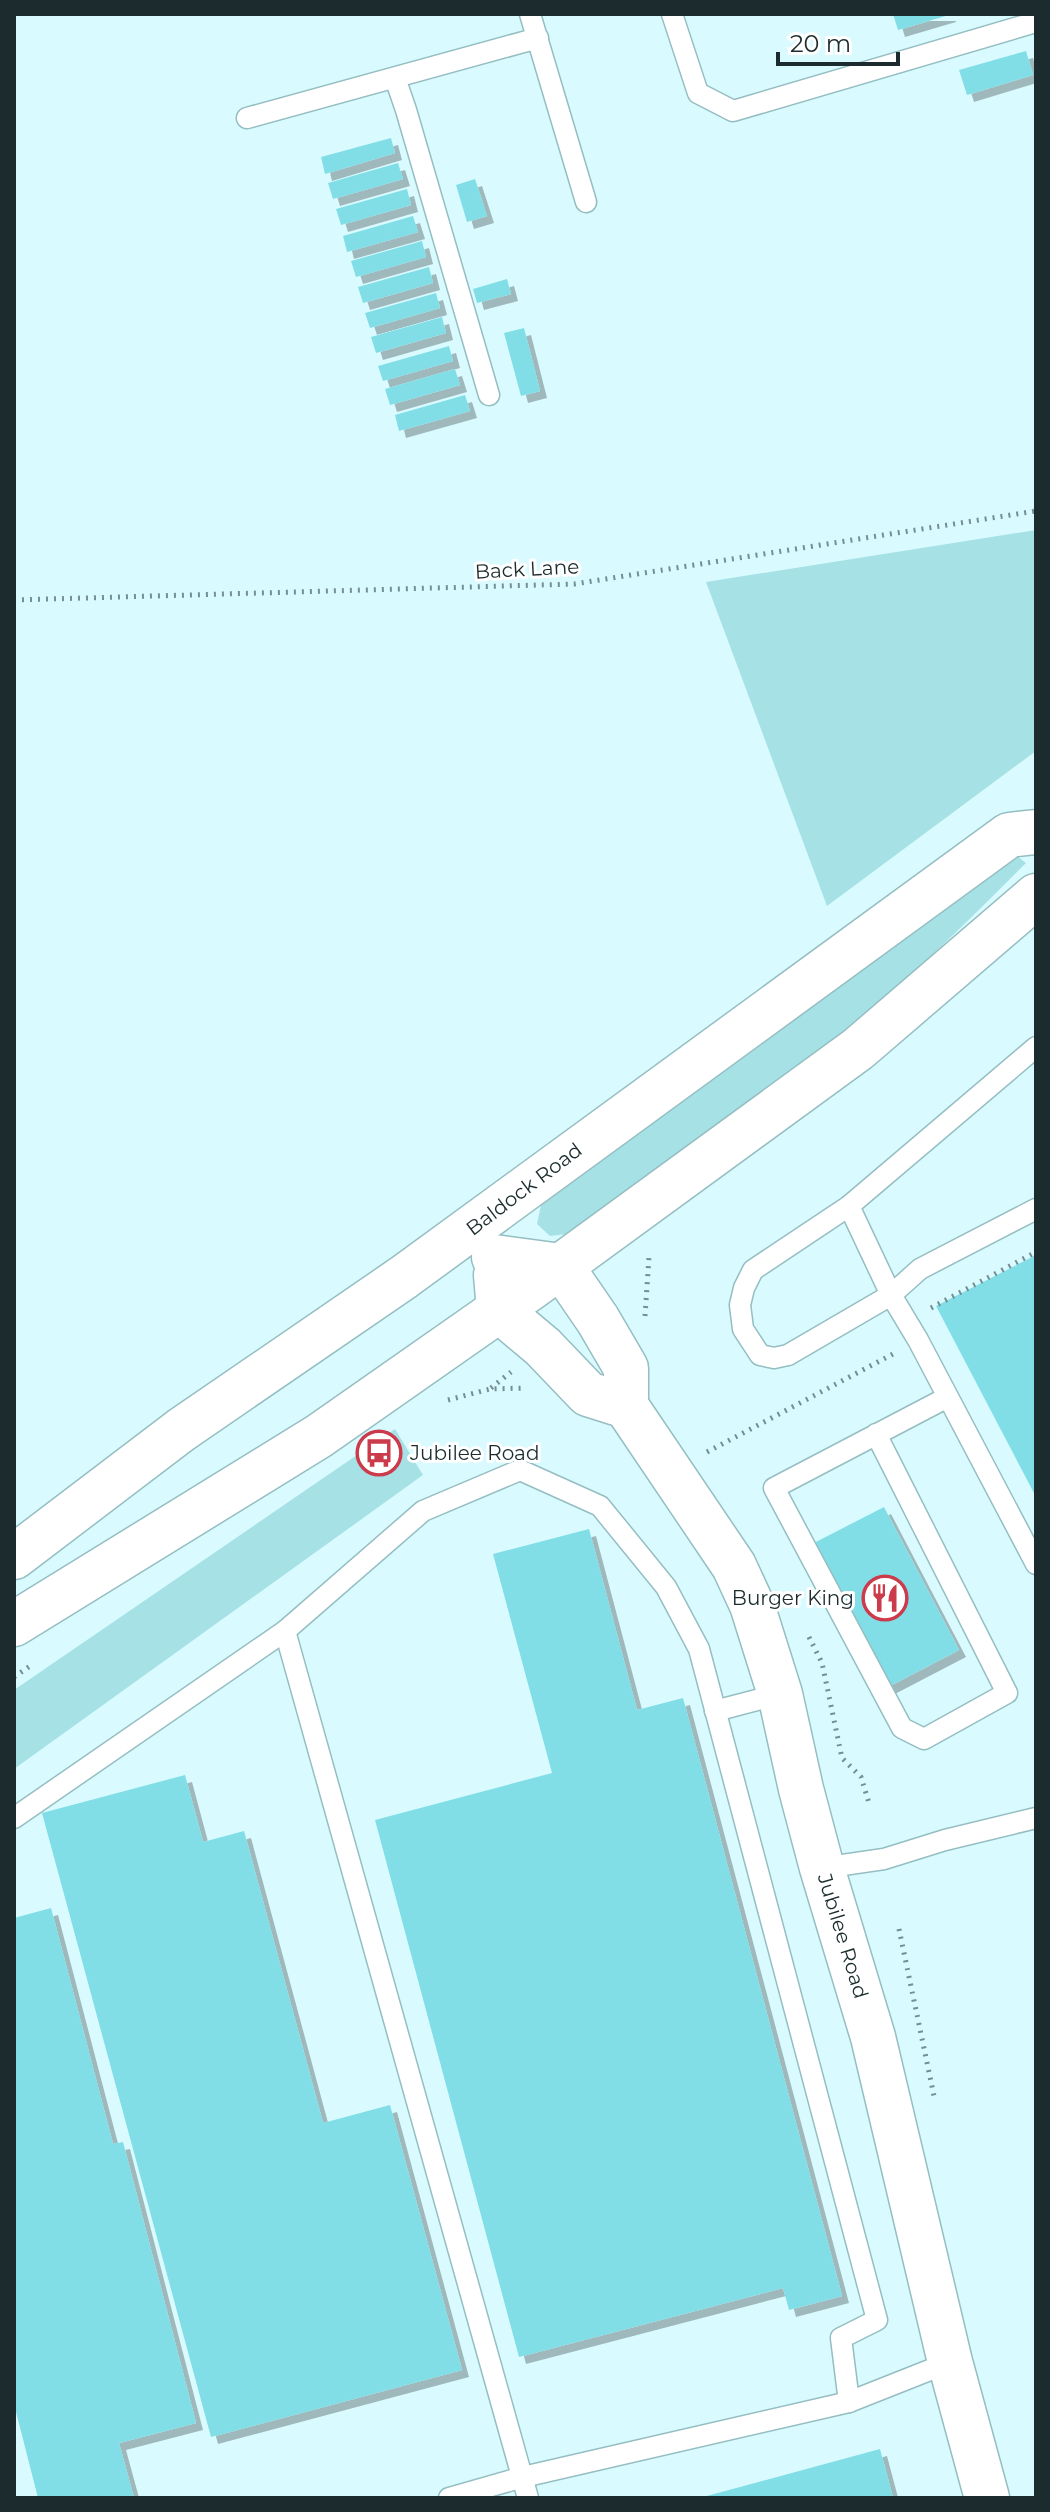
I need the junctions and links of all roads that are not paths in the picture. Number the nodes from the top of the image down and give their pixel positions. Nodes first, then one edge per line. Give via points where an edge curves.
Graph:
1 (530, 14) edge
2 (672, 14) edge
3 (1036, 22) edge
4 (538, 38) junction
5 (395, 78) junction
6 (247, 118) dead end
7 (586, 202) dead end
8 (489, 395) dead end
9 (1036, 832) edge
10 (1036, 896) edge
11 (1036, 1047) edge
12 (849, 1206) junction
13 (1036, 1209) edge
14 (483, 1242) junction
15 (561, 1266) junction
16 (891, 1295) junction
17 (499, 1310) junction
18 (946, 1398) junction
19 (626, 1406) junction
20 (876, 1434) junction
21 (14, 1557) edge
22 (1036, 1564) edge
23 (14, 1624) edge
24 (285, 1631) junction
25 (780, 1694) junction
26 (715, 1711) junction
27 (14, 1818) edge
28 (1036, 1818) edge
29 (822, 1868) junction
30 (950, 2362) junction
31 (849, 2402) junction
32 (523, 2477) junction
33 (449, 2498) edge
34 (528, 2498) edge
35 (987, 2498) edge

1 - 4 lane
2 - 3 lane via 698,93 733,111
4 - 5 lane
4 - 7 lane
5 - 6 lane
5 - 8 lane
9 - 14 main road, Baldock Road via 1009,835
10 - 15 main road via 858,1049
11 - 12 lane
12 - 16 lane
12 - 16 lane via 753,1270 740,1305 743,1329 760,1355 788,1355
13 - 16 lane via 920,1269
14 - 15 main road
14 - 17 main road
14 - 21 main road, Baldock Road via 404,1277 181,1430
15 - 17 main road
15 - 19 main road via 626,1368
16 - 18 lane
17 - 19 main road via 588,1394
17 - 23 main road via 319,1436
18 - 20 lane
18 - 22 lane
19 - 25 main road, Jubilee Road via 734,1566
20 - 20 lane via 1007,1693 924,1739 902,1728 774,1488
24 - 26 lane via 423,1511 520,1470 600,1506 666,1587 699,1649
24 - 27 lane
24 - 32 lane
25 - 26 lane
25 - 29 main road, Jubilee Road
26 - 31 lane via 877,2320 841,2338
28 - 29 lane via 884,1859
29 - 30 main road, Jubilee Road via 873,2037
30 - 31 lane
30 - 35 main road, Jubilee Road
31 - 32 lane
32 - 33 lane
32 - 34 lane

